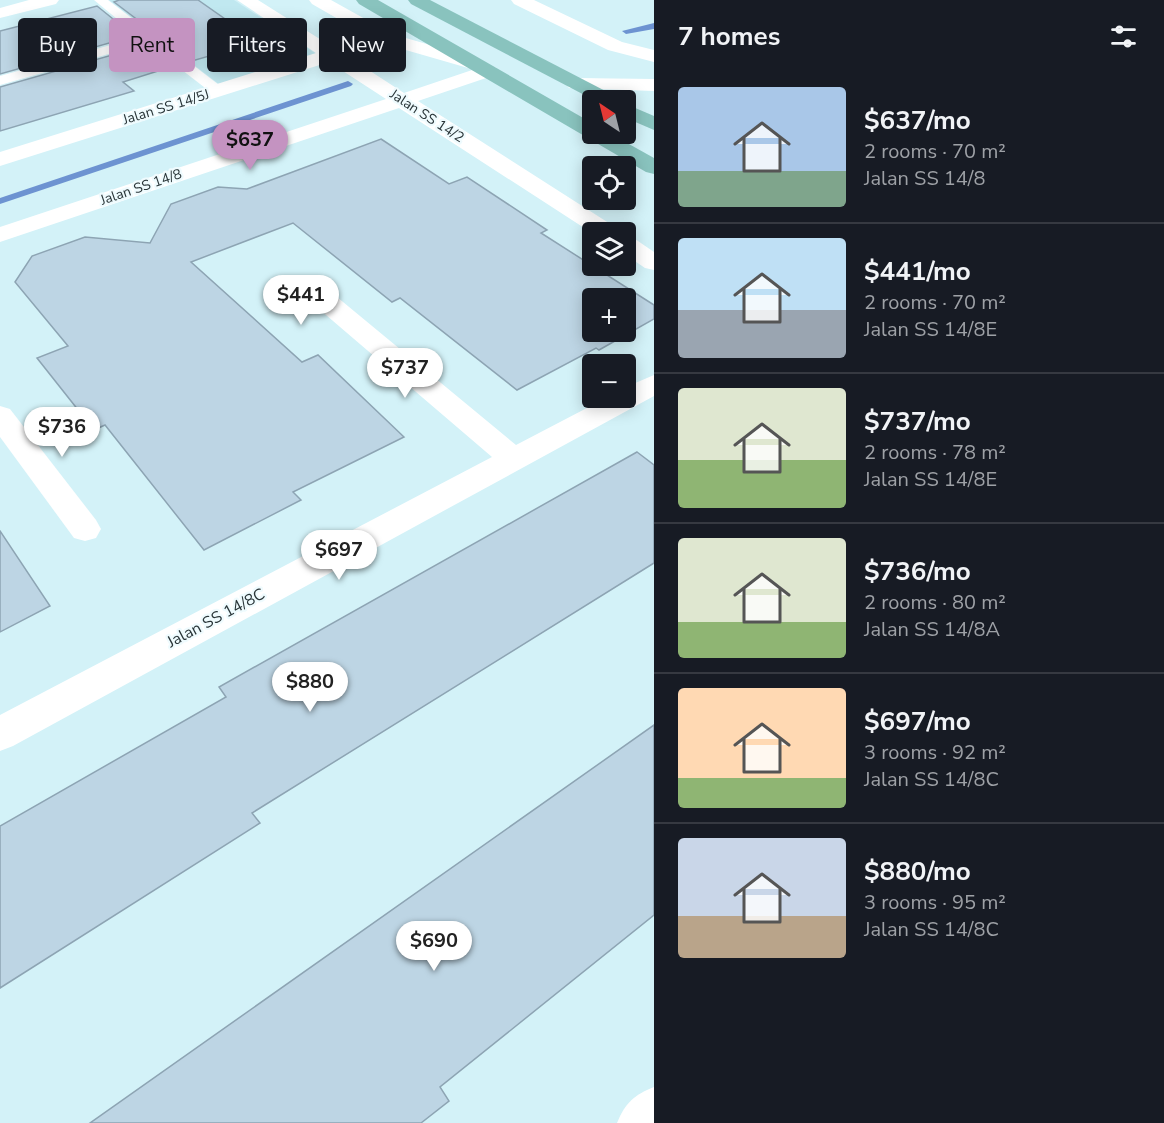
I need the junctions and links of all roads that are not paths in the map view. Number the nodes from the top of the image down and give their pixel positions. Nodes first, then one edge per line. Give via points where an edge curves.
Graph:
1 (50, 0) edge
2 (100, 0) edge
3 (246, 0) edge
4 (318, 0) edge
5 (365, 0) edge
6 (417, 0) edge
7 (526, 1) edge
8 (0, 13) edge
9 (123, 18) edge
10 (350, 18) edge
11 (406, 44) edge
12 (319, 47) edge
13 (109, 50) edge
14 (654, 56) edge
15 (319, 59) edge
16 (481, 67) junction
17 (193, 72) edge
18 (358, 72) edge
19 (0, 81) edge
20 (576, 84) junction
21 (654, 85) edge
22 (588, 90) edge
23 (218, 91) junction
24 (399, 99) junction
25 (636, 115) edge
26 (654, 124) edge
27 (582, 126) edge
28 (613, 144) edge
29 (0, 159) edge
30 (654, 167) edge
31 (591, 222) edge
32 (0, 235) edge
33 (636, 251) edge
34 (654, 263) edge
35 (328, 303) dead end
36 (654, 384) edge
37 (0, 416) edge
38 (513, 459) junction
39 (85, 529) dead end
40 (0, 734) edge
41 (654, 1111) edge
42 (641, 1123) edge

1 - 8 street
2 - 9 lane
3 - 12 street, Jalan SS 14/2
4 - 10 street
5 - 16 main road
6 - 20 main road
7 - 14 street via 615,46
11 - 16 street
13 - 19 lane
15 - 23 street, Jalan SS 14/5J
16 - 24 street, Jalan SS 14/8
16 - 27 main road
17 - 23 lane
18 - 24 street, Jalan SS 14/2
20 - 21 street
20 - 22 main road
23 - 29 street, Jalan SS 14/5J
24 - 31 street, Jalan SS 14/2
24 - 32 street, Jalan SS 14/8
25 - 26 main road
28 - 30 main road
33 - 34 street
35 - 38 street
36 - 38 street, Jalan SS 14/8C
37 - 39 street
38 - 40 street, Jalan SS 14/8C
41 - 42 street

